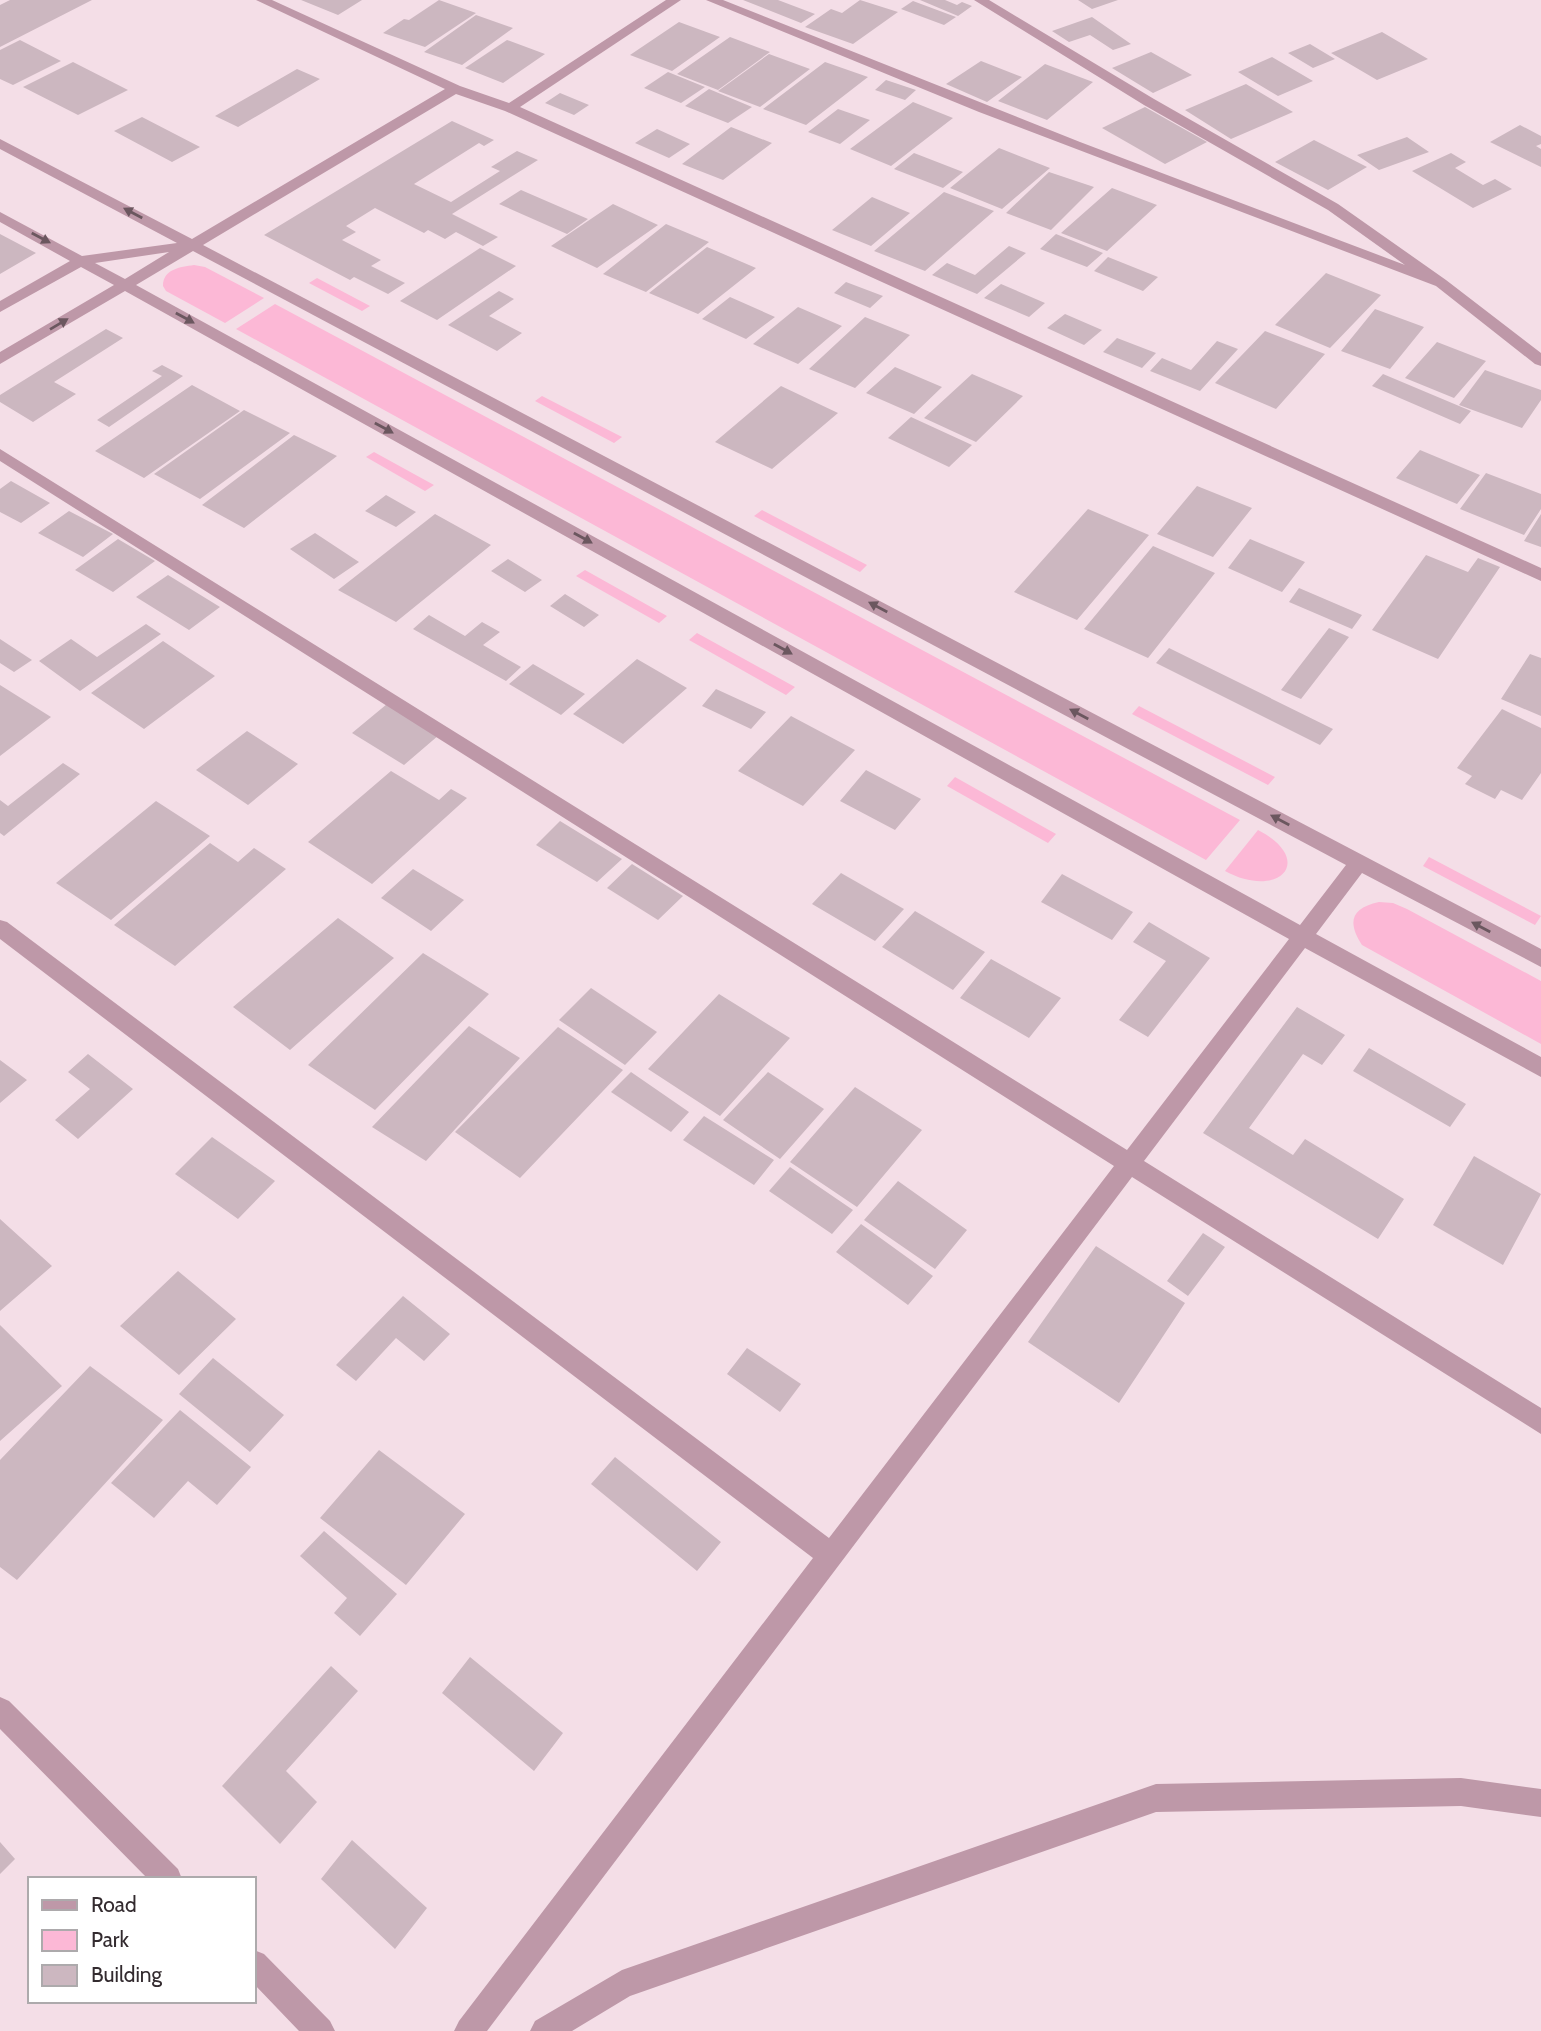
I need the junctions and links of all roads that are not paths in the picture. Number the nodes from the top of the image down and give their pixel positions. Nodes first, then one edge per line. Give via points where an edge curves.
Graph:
1 (262, 0) edge
2 (675, 0) edge
3 (712, 0) edge
4 (980, 0) edge
5 (455, 89) junction
6 (510, 108) junction
7 (0, 143) edge
8 (0, 216) edge
9 (193, 245) junction
10 (82, 260) junction
11 (1441, 283) junction
12 (126, 285) junction
13 (0, 307) edge
14 (0, 359) edge
15 (1541, 361) edge
16 (0, 454) edge
17 (1541, 575) edge
18 (1359, 862) junction
19 (0, 928) edge
20 (1302, 936) junction
21 (1541, 959) edge
22 (1541, 1068) edge
23 (1129, 1164) junction
24 (1541, 1422) edge
25 (831, 1556) junction
26 (0, 1710) edge
27 (1541, 1803) edge
28 (166, 1877) edge
29 (256, 1967) edge
30 (320, 2031) edge
31 (469, 2031) edge
32 (545, 2031) edge

1 - 5 street
2 - 6 street
3 - 11 street via 958,101
4 - 11 street via 1333,207
5 - 6 street
5 - 9 street
6 - 17 street
9 -> 7 street
8 -> 10 street
9 - 10 street
9 - 12 street
18 -> 9 street
10 - 12 street
10 - 13 street
11 - 15 street
14 -> 12 street
12 -> 20 street
16 - 23 street
18 - 20 street
21 -> 18 street
19 - 25 street
20 - 22 street
20 - 23 street
23 - 24 street
23 - 25 street
25 - 31 street
26 - 28 street
27 - 32 street via 1461,1792 1156,1798 622,1984
29 - 30 street

